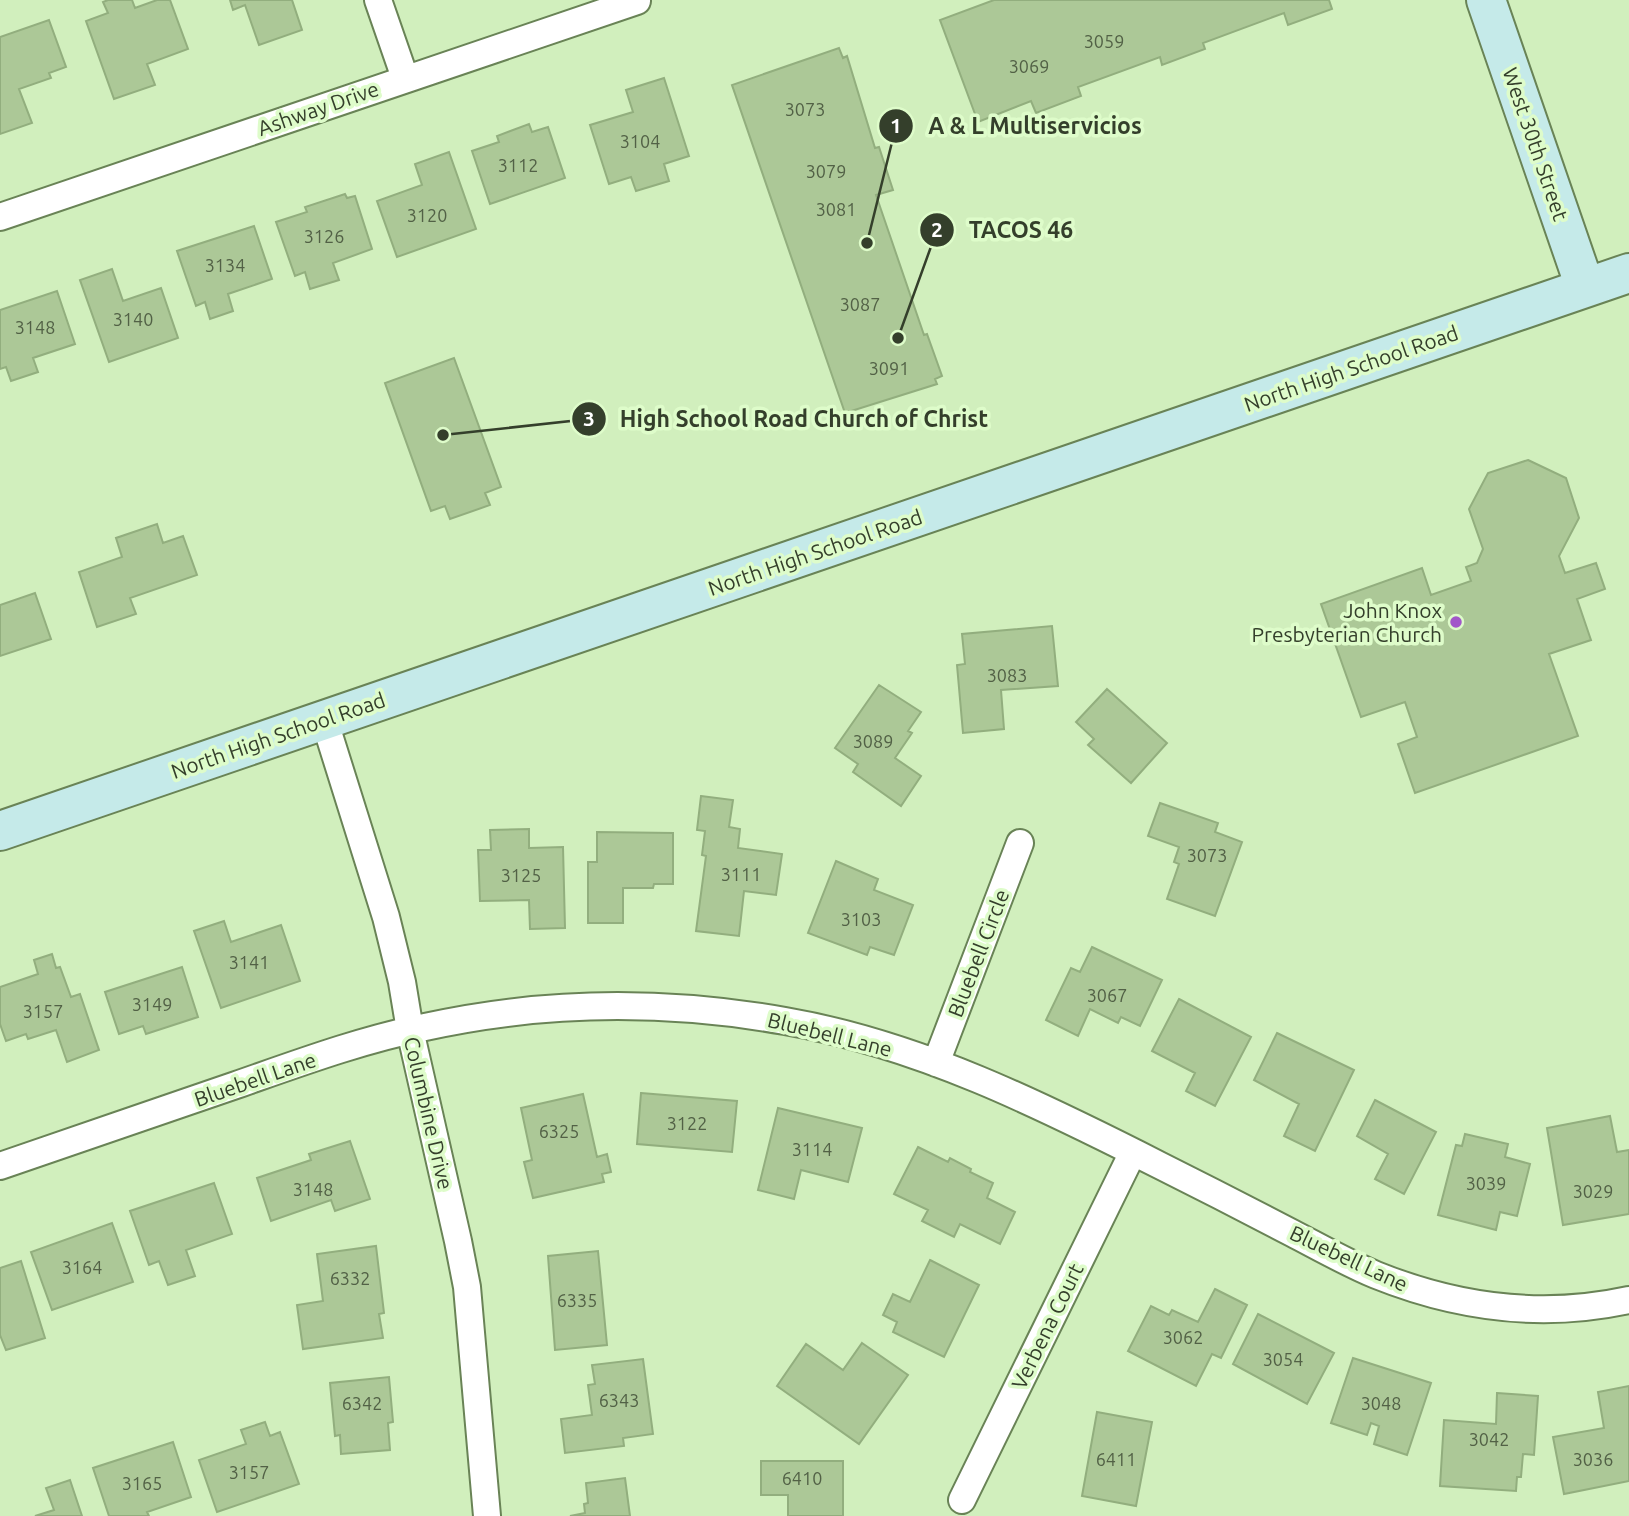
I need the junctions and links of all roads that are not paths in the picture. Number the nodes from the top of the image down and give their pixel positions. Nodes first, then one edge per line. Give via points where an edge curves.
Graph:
1 (378, 0) edge
2 (1486, 0) edge
3 (638, 1) edge
4 (405, 78) junction
5 (0, 217) edge
6 (1629, 273) edge
7 (1585, 288) junction
8 (324, 719) junction
9 (0, 831) edge
10 (1020, 843) dead end
11 (410, 1030) junction
12 (936, 1063) junction
13 (1133, 1152) junction
14 (0, 1167) edge
15 (1629, 1300) edge
16 (961, 1500) dead end
17 (487, 1516) edge

1 - 4 street
2 - 7 street, West 30th Street
3 - 4 street, Ashway Drive
4 - 5 street, Ashway Drive
6 - 7 street, North High School Road
7 - 8 street, North High School Road
8 - 9 street, North High School Road
8 - 11 street, Columbine Drive via 386,916
10 - 12 street, Bluebell Circle
11 - 12 street, Bluebell Lane via 523,1011 658,1006 790,1021 890,1046
11 - 14 street, Bluebell Lane via 323,1055
11 - 17 street, Columbine Drive via 467,1287
12 - 13 street, Bluebell Lane via 1006,1090
13 - 15 street, Bluebell Lane via 1373,1274 1433,1295 1520,1310 1566,1310
13 - 16 street, Verbena Court

